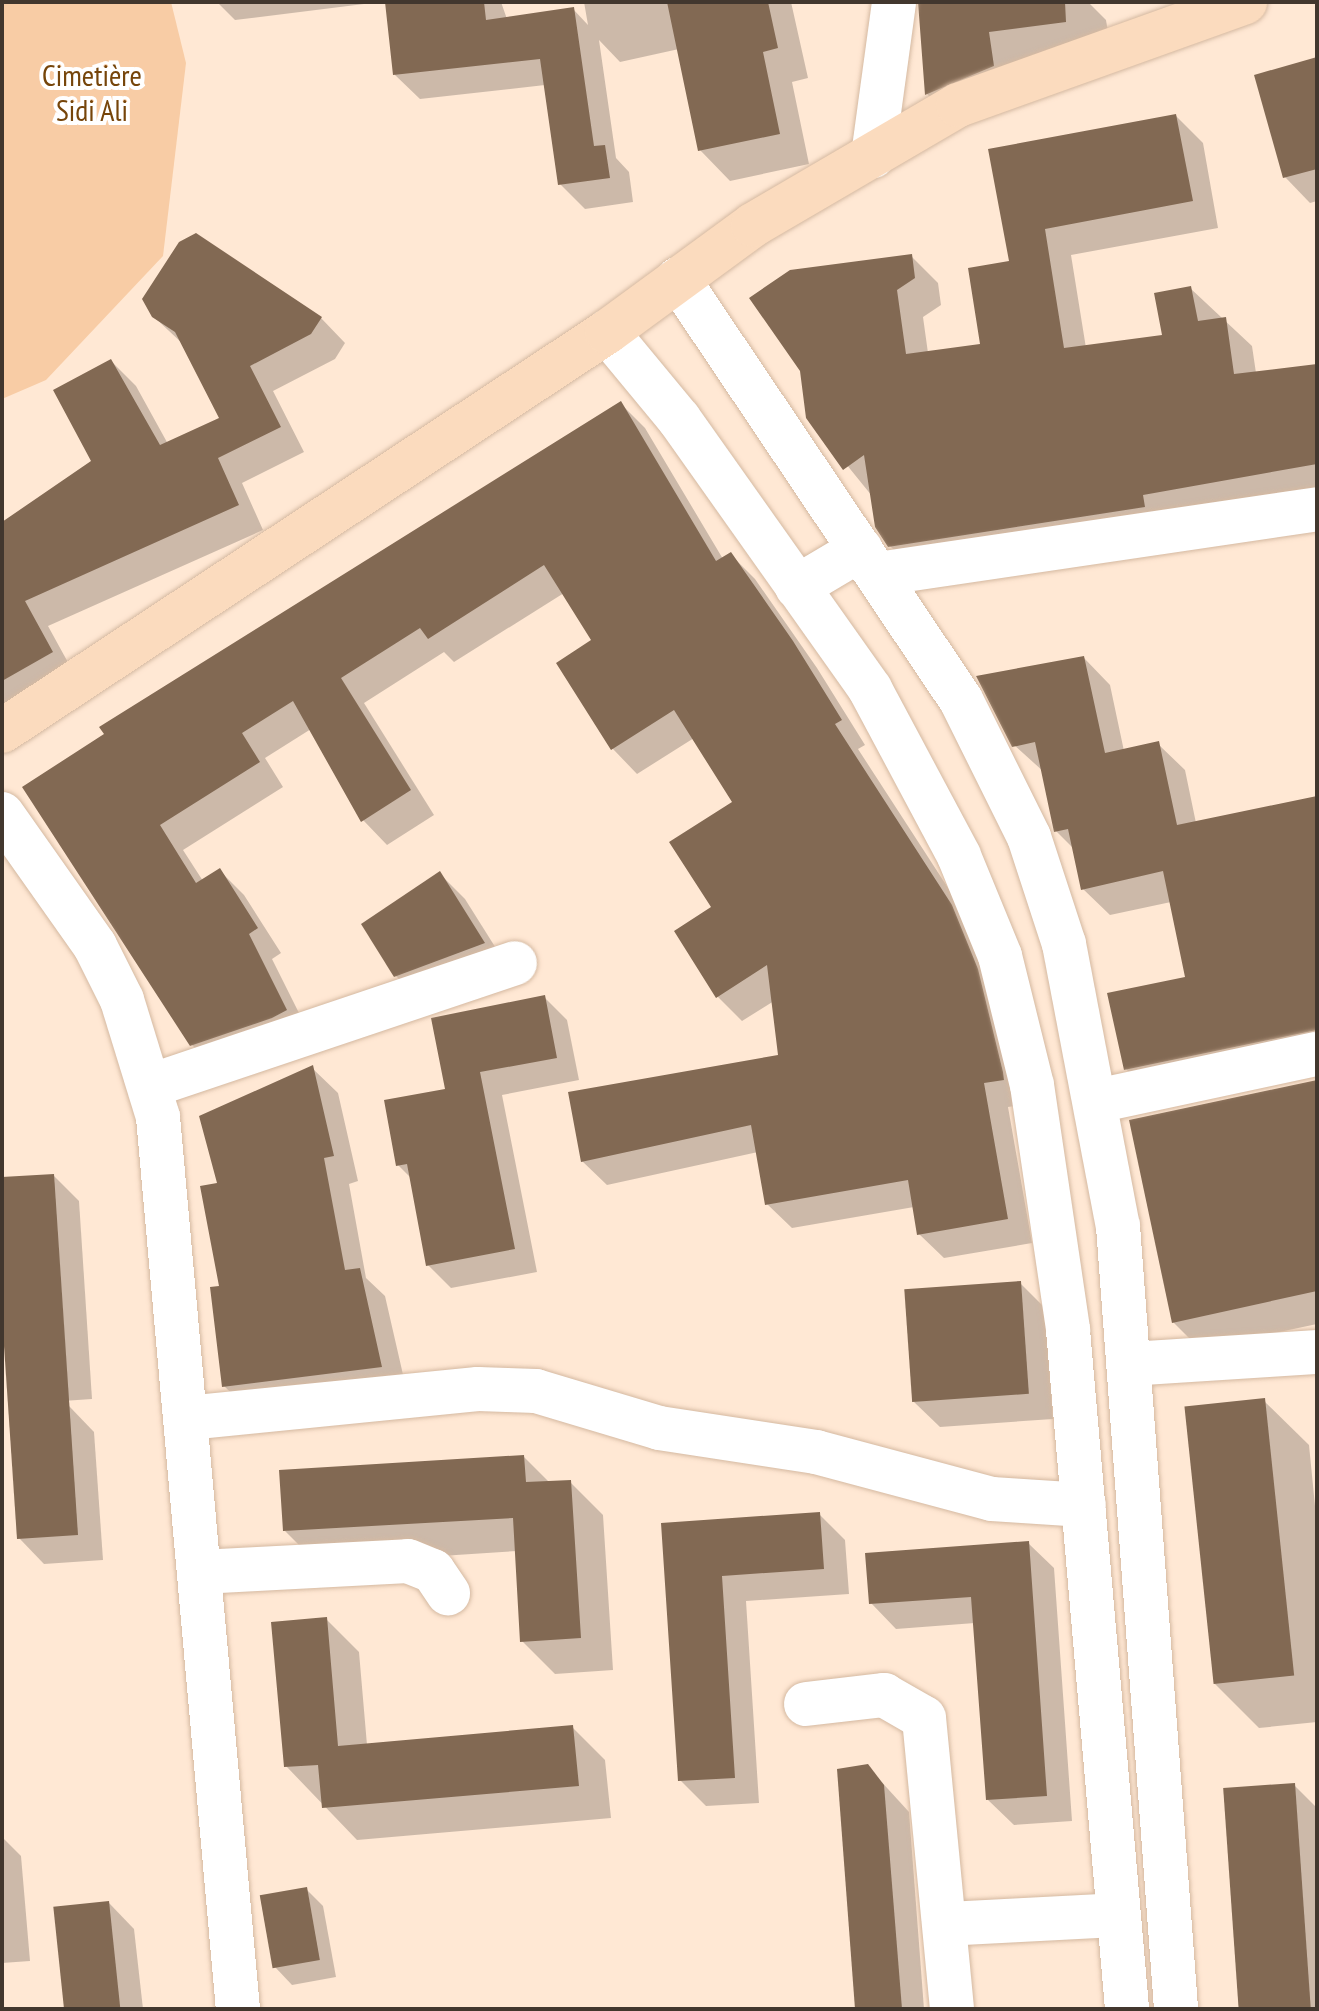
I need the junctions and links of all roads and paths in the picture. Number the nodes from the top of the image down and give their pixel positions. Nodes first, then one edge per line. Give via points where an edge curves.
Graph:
1 (894, 2) edge
2 (1245, 2) edge
3 (873, 156) junction
4 (678, 279) junction
5 (607, 332) junction
6 (1317, 509) edge
7 (870, 561) junction
8 (797, 587) junction
9 (2, 731) edge
10 (2, 814) edge
11 (515, 963) dead end
12 (1317, 1054) edge
13 (150, 1086) junction
14 (1097, 1101) junction
15 (1317, 1352) edge
16 (1130, 1364) junction
17 (187, 1418) junction
18 (1079, 1445) junction
19 (1134, 1445) junction
20 (1084, 1505) junction
21 (200, 1572) junction
22 (448, 1593) dead end
23 (806, 1704) dead end
24 (1118, 1915) junction
25 (946, 1924) junction
26 (238, 2009) edge
27 (952, 2009) edge
28 (1127, 2009) edge
29 (1176, 2009) edge

1 - 3 street
2 - 3 main road via 958,105
3 - 4 main road
4 - 5 main road
4 - 7 street
5 - 8 street
5 - 9 main road
6 - 7 street
7 - 8 street
7 - 14 street via 977,726 1029,837 1064,944
8 - 18 street via 870,689 918,775 1000,956 1048,1171
10 - 13 street via 95,946
11 - 13 street
12 - 14 street
13 - 17 street via 167,1178
14 - 16 street
15 - 16 street
16 - 19 street
17 - 20 street via 478,1389 536,1391 659,1428 816,1452 992,1499
17 - 21 street
18 - 19 street
18 - 20 street
19 - 29 street
20 - 24 street
21 - 22 street via 408,1561 433,1571
21 - 26 street
23 - 25 street via 884,1695 924,1718
24 - 25 street
24 - 28 street
25 - 27 street

